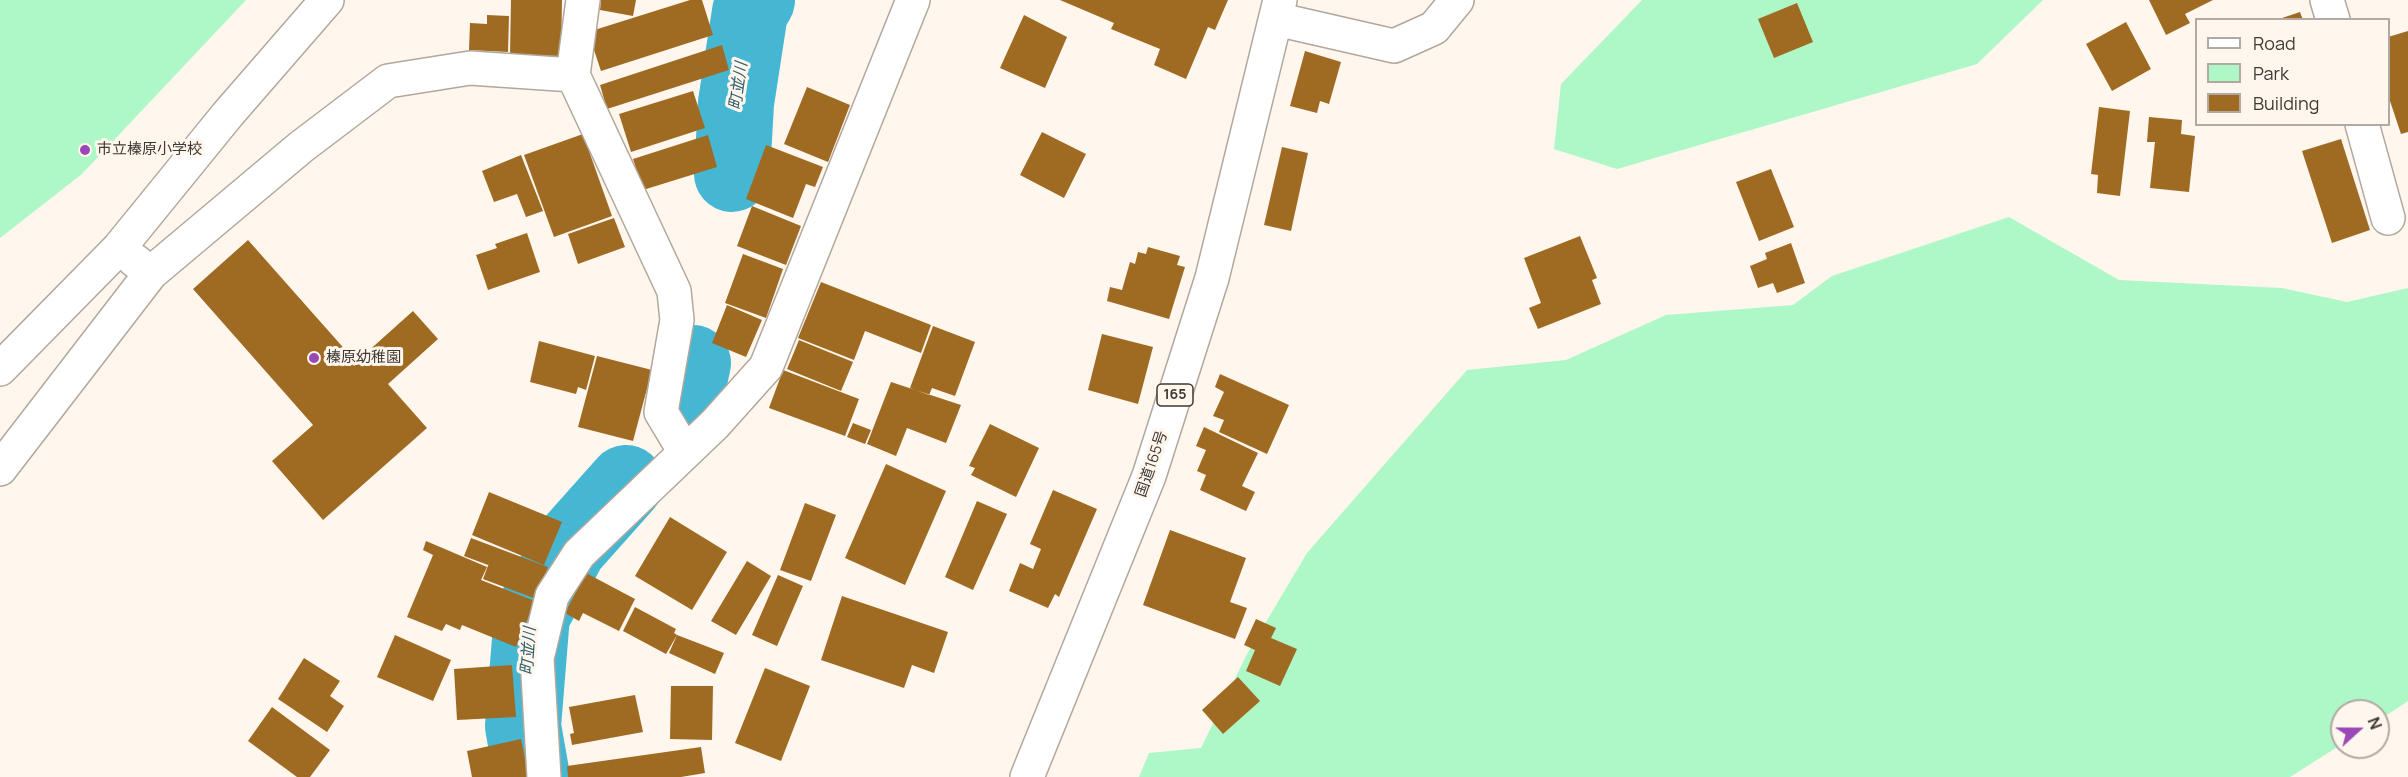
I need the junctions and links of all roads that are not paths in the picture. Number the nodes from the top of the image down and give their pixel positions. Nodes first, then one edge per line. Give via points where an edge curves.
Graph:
1 (327, 0) edge
2 (582, 0) edge
3 (913, 0) edge
4 (1457, 0) edge
5 (2327, 0) edge
6 (1278, 9) edge
7 (2332, 18) edge
8 (573, 75) junction
9 (2363, 126) edge
10 (2388, 218) dead end
11 (119, 248) junction
12 (151, 273) junction
13 (0, 369) edge
14 (685, 452) junction
15 (0, 469) edge
16 (544, 777) edge
17 (1027, 777) edge

1 - 11 main road
2 - 8 main road
3 - 14 main road via 766,368
4 - 6 main road via 1434,28 1394,46
5 - 7 main road
6 - 17 main road, 国道165号 / 165 via 1212,278 1149,476
8 - 12 main road via 470,68 388,81 301,147
8 - 14 main road via 674,291 677,320 661,412
9 - 10 main road
11 - 12 main road
11 - 13 main road
12 - 15 main road
14 - 16 main road via 579,554 552,596 537,658

